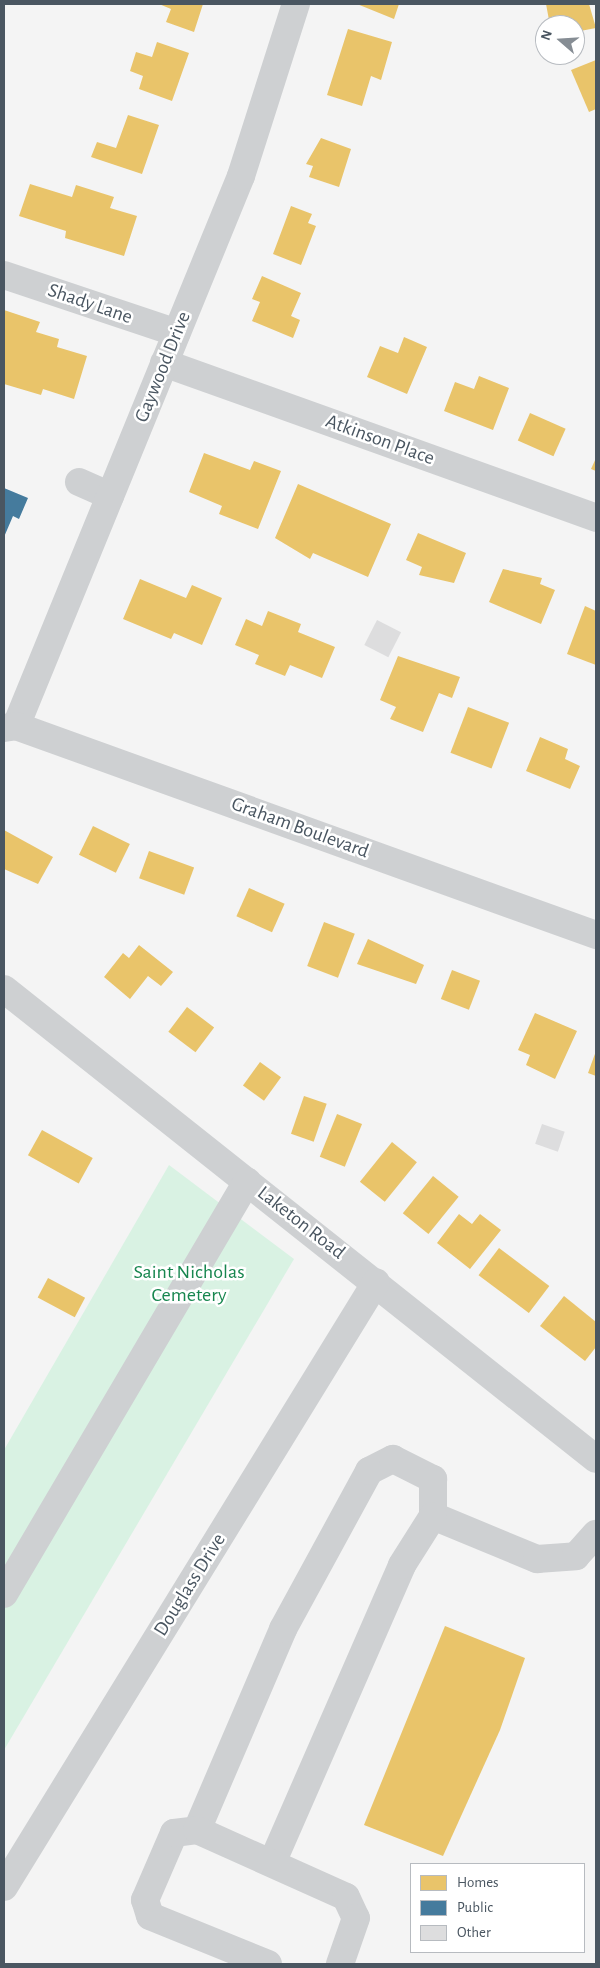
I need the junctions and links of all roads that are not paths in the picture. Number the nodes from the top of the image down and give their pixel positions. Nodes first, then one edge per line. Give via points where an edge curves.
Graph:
1 (296, 4) edge
2 (4, 275) edge
3 (177, 333) junction
4 (164, 363) junction
5 (79, 482) dead end
6 (110, 496) junction
7 (596, 518) edge
8 (10, 727) edge
9 (596, 935) edge
10 (7, 999) edge
11 (246, 1180) junction
12 (376, 1282) junction
13 (596, 1459) edge
14 (433, 1516) junction
15 (596, 1534) edge
16 (4, 1594) edge
17 (197, 1830) junction
18 (272, 1863) junction
19 (4, 1887) edge
20 (268, 1964) edge
21 (340, 1964) edge

1 - 3 street, Gaywood Drive via 241,176
2 - 3 street, Shady Lane
3 - 4 street, Gaywood Drive
4 - 6 street, Gaywood Drive
4 - 7 street, Atkinson Place
5 - 6 street
6 - 8 street, Gaywood Drive
8 - 9 street, Graham Boulevard
10 - 11 street, Laketon Road
11 - 12 street, Laketon Road
11 - 16 street
12 - 13 street, Laketon Road
12 - 19 street, Douglass Drive
14 - 15 street via 537,1559 576,1556
14 - 17 street via 433,1479 393,1459 369,1472 283,1629
14 - 18 street via 402,1565
17 - 18 street
17 - 20 street via 174,1833 146,1900 150,1916
18 - 21 street via 346,1897 356,1918

